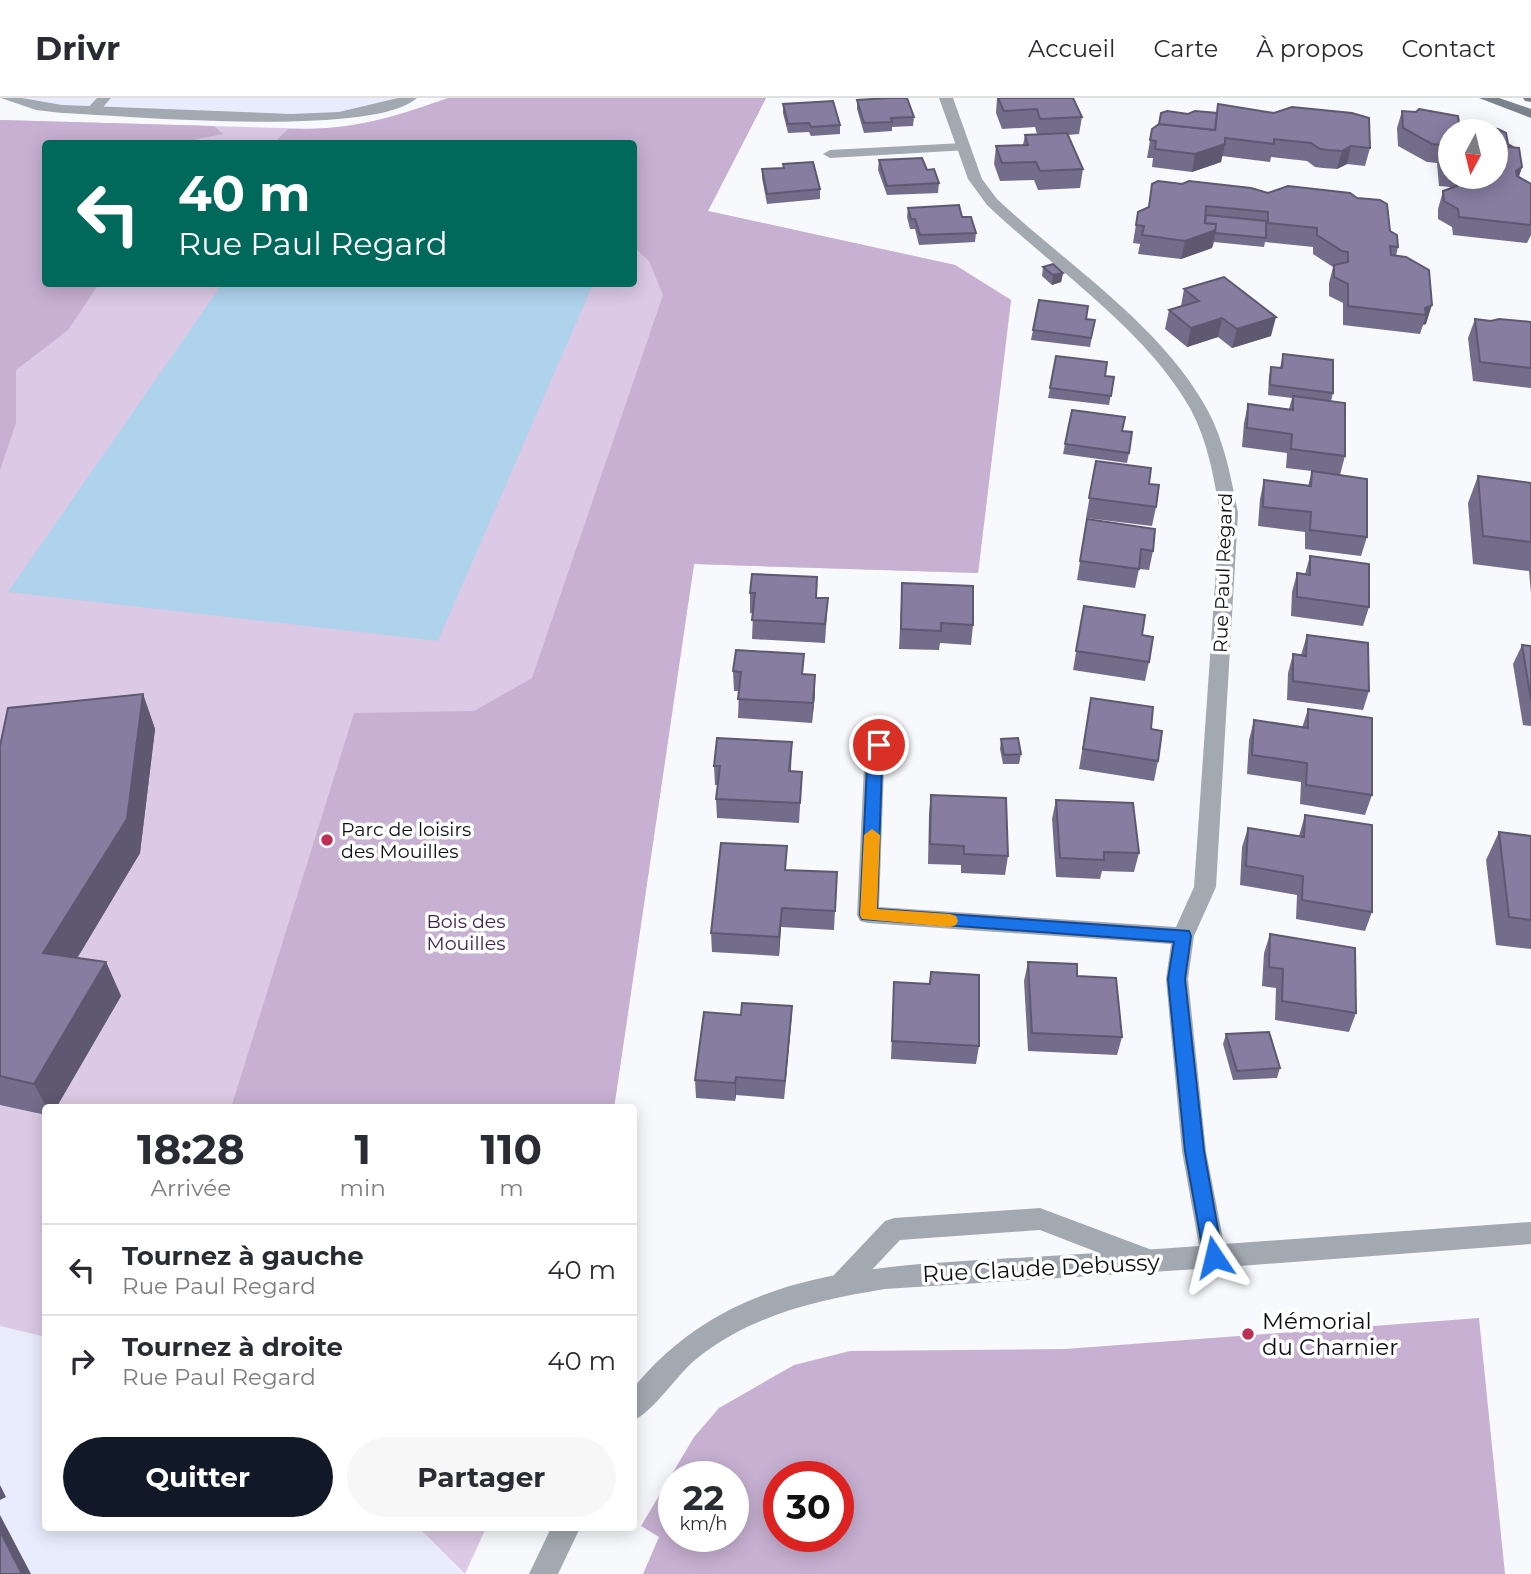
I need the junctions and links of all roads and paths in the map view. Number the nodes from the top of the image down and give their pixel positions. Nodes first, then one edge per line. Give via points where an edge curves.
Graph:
1 (8, 98) edge
2 (104, 98) edge
3 (410, 98) edge
4 (946, 98) edge
5 (1486, 98) edge
6 (92, 110) junction
7 (1531, 114) edge
8 (963, 147) junction
9 (830, 154) dead end
10 (884, 724) dead end
11 (1183, 936) junction
12 (1531, 1233) edge
13 (1214, 1257) junction
14 (1153, 1261) junction
15 (843, 1283) junction
16 (637, 1403) edge
17 (564, 1531) edge
18 (543, 1574) edge

1 - 6 street via 36,106
2 - 6 street
3 - 6 street via 352,115 293,118
4 - 8 street, Rue Paul Regard
5 - 7 street
8 - 9 street
8 - 11 street, Rue Paul Regard via 975,179 1002,212 1135,326 1167,361 1205,420 1223,468 1228,513 1205,887
10 - 11 street via 874,766 868,915
11 - 13 street, Rue Paul Regard via 1177,979 1194,1151
12 - 13 street, Rue Claude Debussy
13 - 14 street, Rue Claude Debussy
14 - 15 street, Rue Claude Debussy
14 - 15 street via 1040,1219 906,1228 894,1229
15 - 16 street, Rue Claude Debussy via 778,1299 731,1320 660,1374
17 - 18 street

